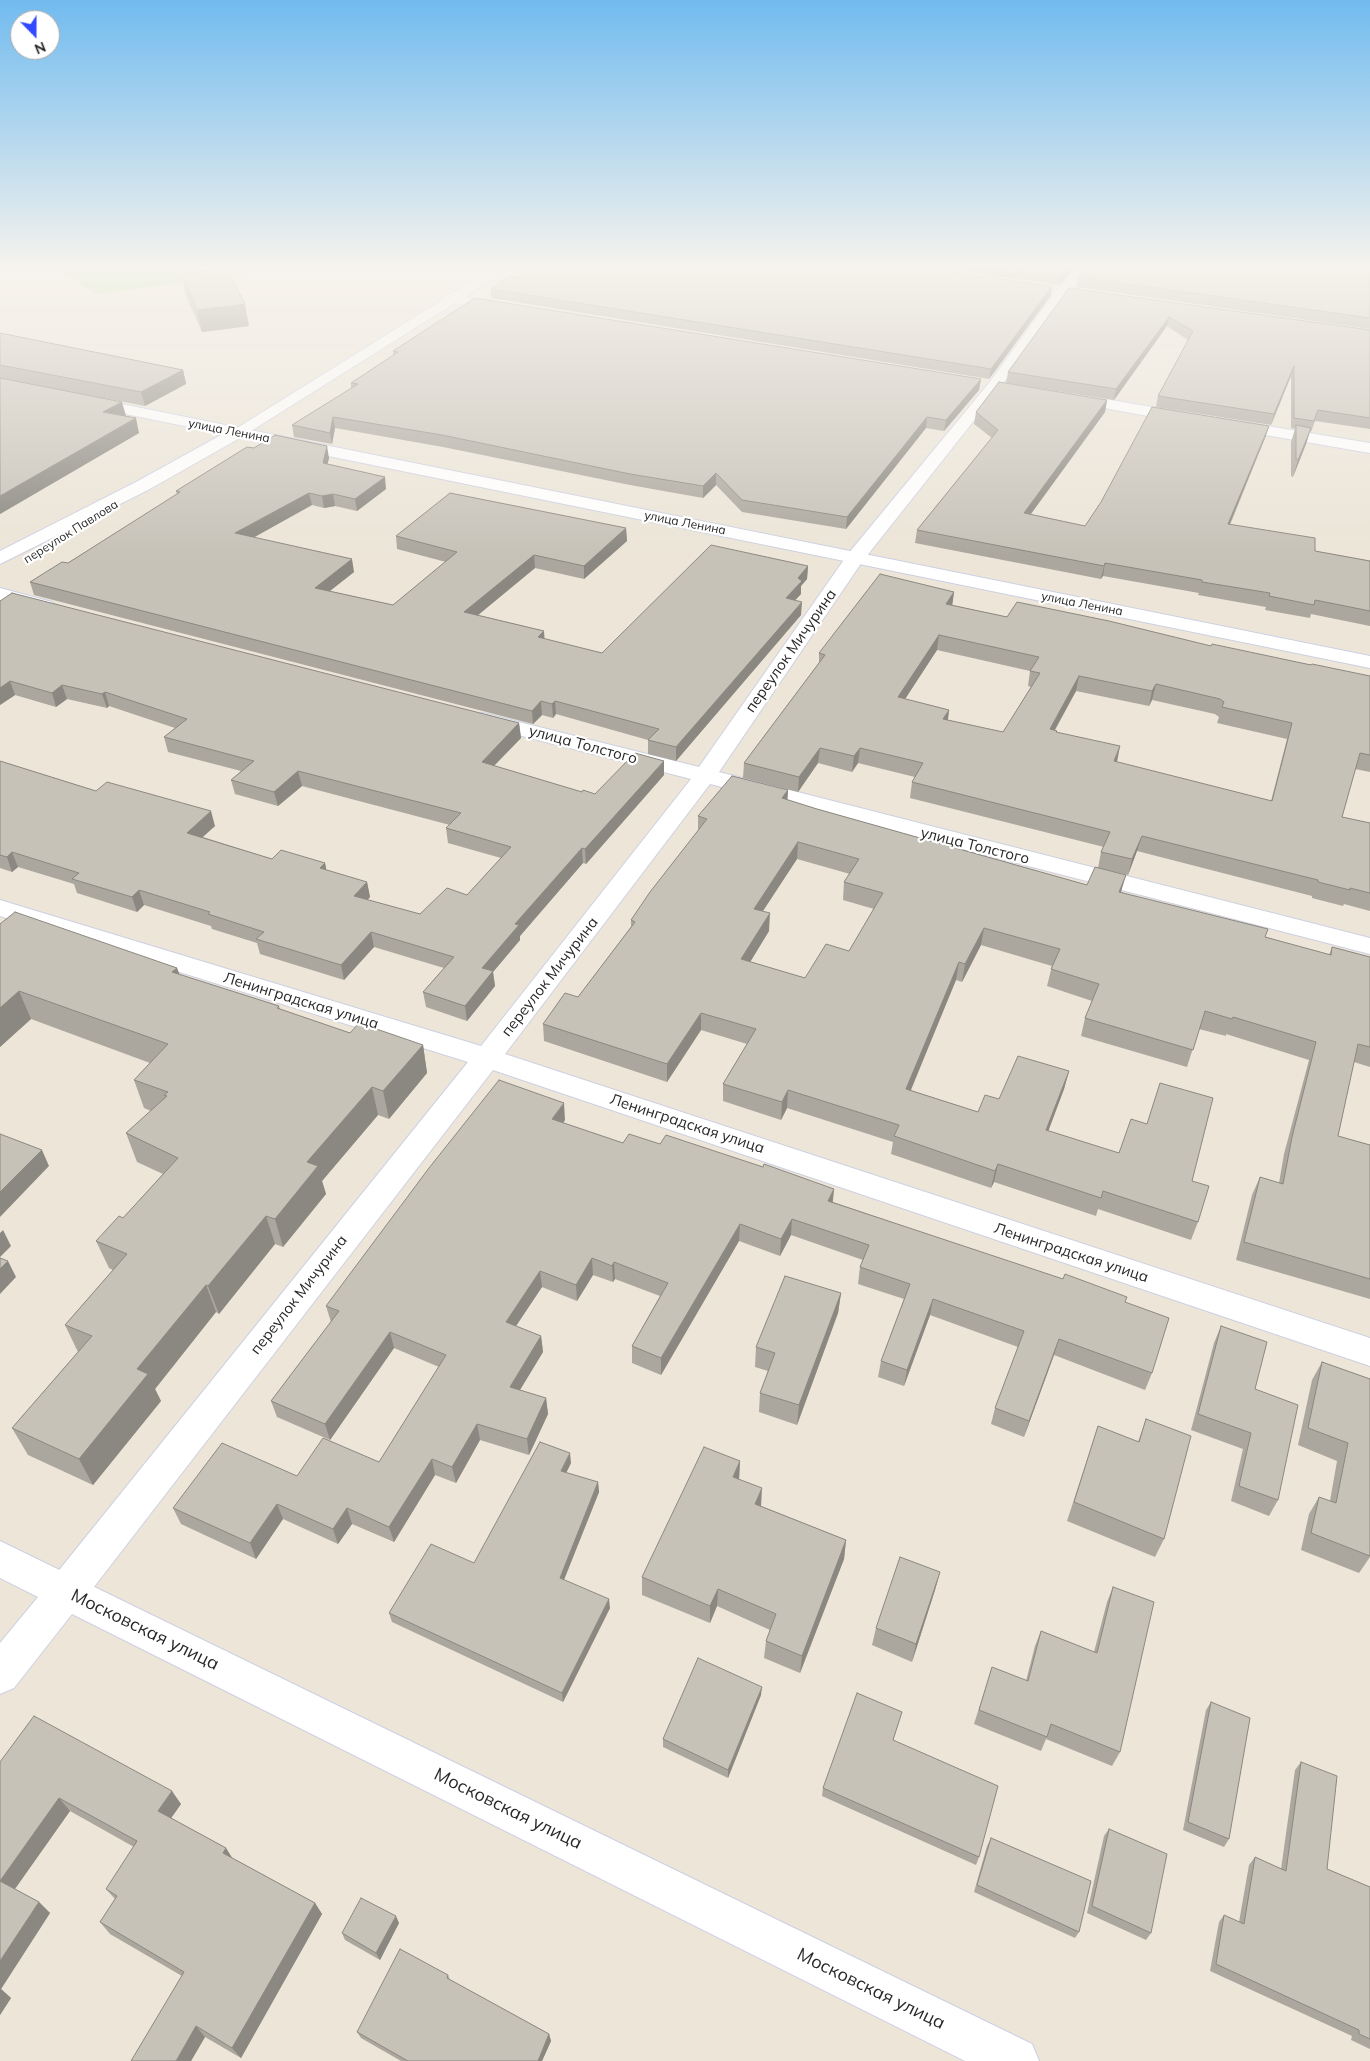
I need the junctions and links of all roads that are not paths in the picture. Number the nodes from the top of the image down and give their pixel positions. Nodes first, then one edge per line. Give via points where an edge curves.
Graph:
1 (346, 364) edge
2 (1010, 364) edge
3 (1052, 395) edge
4 (66, 398) edge
5 (1197, 419) edge
6 (1216, 422) edge
7 (237, 433) junction
8 (1370, 448) edge
9 (142, 486) junction
10 (0, 558) edge
11 (855, 558) junction
12 (0, 577) edge
13 (0, 594) edge
14 (68, 612) edge
15 (1370, 662) edge
16 (463, 714) edge
17 (704, 777) junction
18 (0, 908) edge
19 (1370, 946) edge
20 (487, 1058) junction
21 (1370, 1352) edge
22 (0, 1559) edge
23 (66, 1592) junction
24 (0, 1674) edge
25 (1015, 2061) edge

1 - 7 street, переулок Павлова
2 - 11 street, переулок Мичурина
3 - 5 street
4 - 7 street, улица Ленина
6 - 8 street
7 - 9 street, переулок Павлова
7 - 11 street, улица Ленина
9 - 10 street, переулок Павлова
9 - 12 street, переулок Павлова
11 - 15 street, улица Ленина
11 - 17 street, переулок Мичурина
13 - 14 street
16 - 17 street, улица Толстого
17 - 19 street, улица Толстого
17 - 20 street, переулок Мичурина
18 - 20 street, Ленинградская улица
20 - 21 street, Ленинградская улица
20 - 23 street, переулок Мичурина
22 - 23 street, Московская улица
23 - 24 street, переулок Мичурина
23 - 25 street, Московская улица

